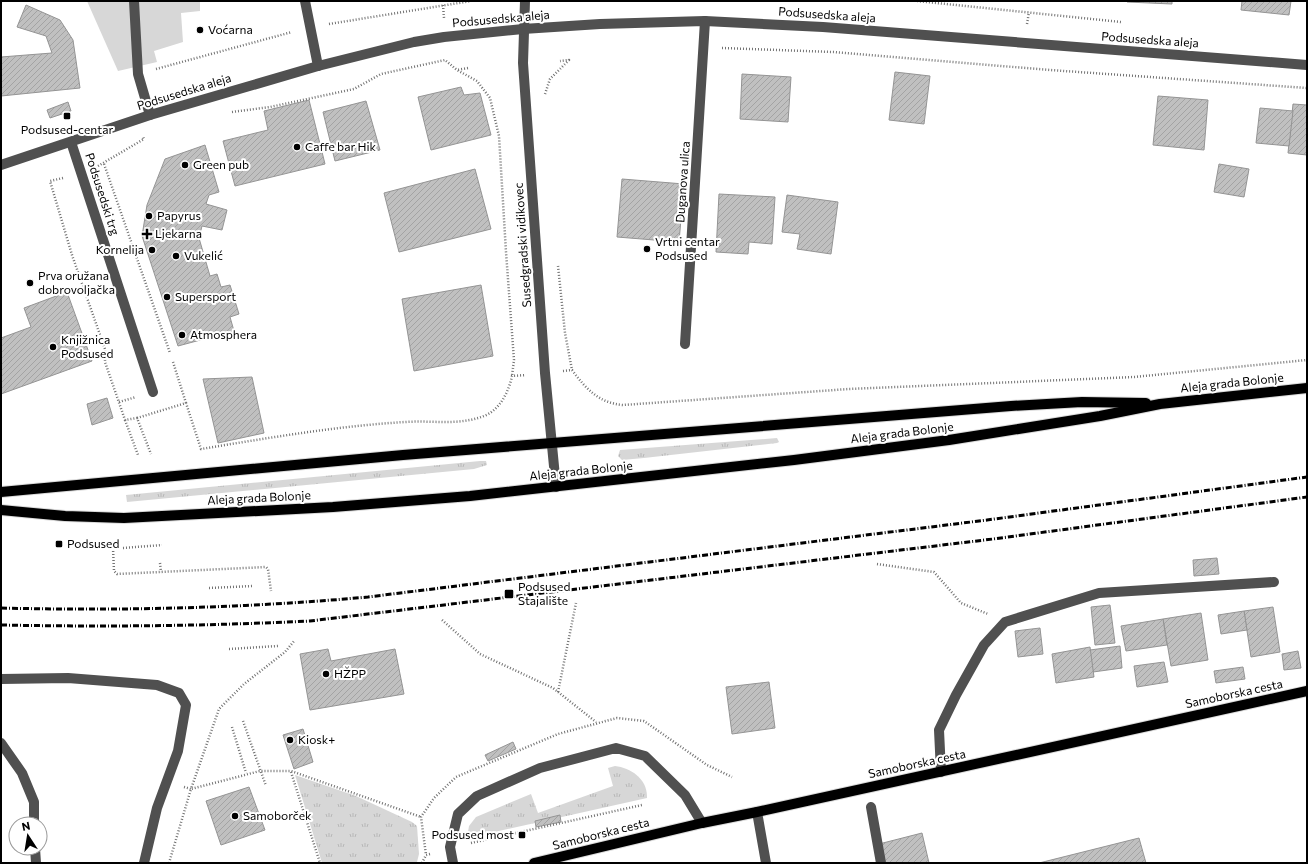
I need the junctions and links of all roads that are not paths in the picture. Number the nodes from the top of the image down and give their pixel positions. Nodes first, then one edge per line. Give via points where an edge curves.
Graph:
1 (134, 1) edge
2 (305, 1) edge
3 (525, 1) edge
4 (705, 21) junction
5 (523, 29) junction
6 (1307, 65) edge
7 (318, 66) junction
8 (150, 116) junction
9 (71, 142) junction
10 (1, 165) edge
11 (685, 344) dead end
12 (1307, 388) edge
13 (153, 392) dead end
14 (1160, 404) junction
15 (552, 442) junction
16 (556, 487) junction
17 (1, 492) edge
18 (1, 510) edge
19 (1274, 582) dead end
20 (1, 679) edge
21 (1307, 691) edge
22 (2, 744) edge
23 (941, 772) junction
24 (871, 807) dead end
25 (757, 812) junction
26 (34, 816) edge
27 (702, 822) junction
28 (144, 863) edge
29 (453, 863) edge
30 (534, 863) edge
31 (766, 863) edge
32 (881, 863) edge

1 - 8 street via 138,74
2 - 7 street
3 - 5 street, Susedgradski vidikovec
4 - 5 street, Podsusedska aleja
4 - 6 street, Podsusedska aleja via 823,27
4 - 11 street, Duganova ulica
5 - 7 street, Podsusedska aleja via 414,42
5 - 15 street, Susedgradski vidikovec via 545,373
7 - 8 street, Podsusedska aleja
8 - 9 street, Podsusedska aleja
9 - 10 street, Podsusedski trg
9 - 13 street, Podsusedski trg
12 - 14 main road, Aleja grada Bolonje
14 - 15 main road, Aleja grada Bolonje via 1089,402 1019,405
14 - 16 main road, Aleja grada Bolonje via 949,440
15 - 16 street, Susedgradski vidikovec
15 - 17 main road, Aleja grada Bolonje
16 - 18 main road, Aleja grada Bolonje via 470,496 124,518
19 - 23 street via 1099,593 1005,622 984,645 939,730
20 - 28 street via 68,678 157,685 179,693 186,705 178,751 157,808
21 - 23 main road, Samoborska cesta
22 - 26 street via 22,773 34,802
23 - 25 main road, Samoborska cesta
24 - 32 street
25 - 27 main road, Samoborska cesta
25 - 31 street
27 - 29 street via 685,795 645,756 616,748 540,768 477,796 458,814 450,847
27 - 30 main road, Samoborska cesta

